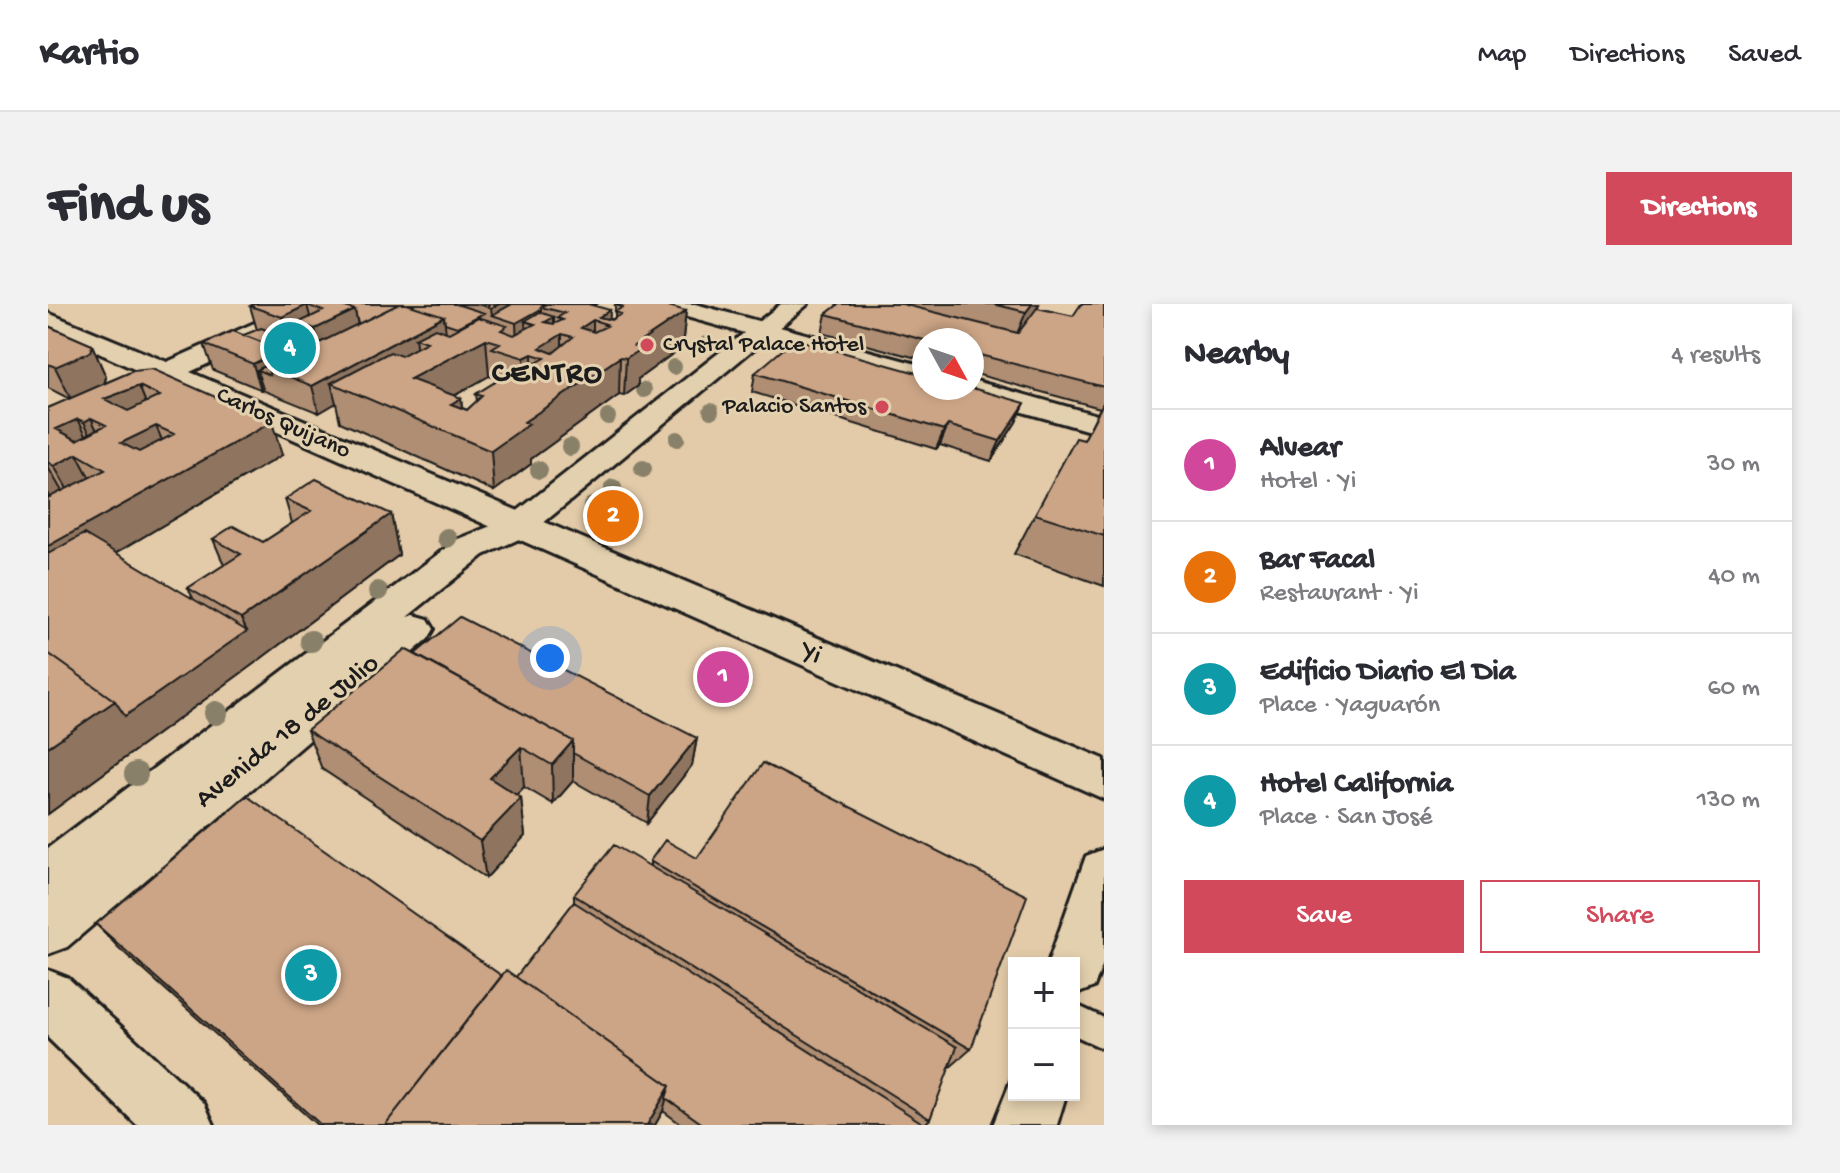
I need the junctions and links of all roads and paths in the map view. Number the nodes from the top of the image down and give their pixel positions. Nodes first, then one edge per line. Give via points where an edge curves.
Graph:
1 (317, 304) edge
2 (667, 304) edge
3 (796, 304) edge
4 (48, 321) edge
5 (763, 331) junction
6 (912, 372) edge
7 (166, 373) junction
8 (984, 392) edge
9 (1104, 426) edge
10 (48, 427) edge
11 (518, 527) junction
12 (1104, 780) edge
13 (1104, 872) edge
14 (48, 878) edge
15 (48, 929) edge
16 (1077, 957) edge
17 (48, 998) edge
18 (1080, 1022) edge
19 (1104, 1034) edge
20 (1033, 1101) edge
21 (182, 1125) edge
22 (1025, 1125) edge

1 - 7 street
2 - 5 street
3 - 5 street, Avenida 18 de Julio
4 - 7 street, Carlos Quijano
5 - 6 street
5 - 11 street, Avenida 18 de Julio
7 - 10 street
7 - 11 street, Carlos Quijano
8 - 9 street
11 - 12 street, Yi
11 - 14 street, Avenida 18 de Julio via 471,547
11 - 15 street, Avenida 18 de Julio via 498,561
13 - 16 street
17 - 21 street
18 - 19 lane
20 - 22 street

